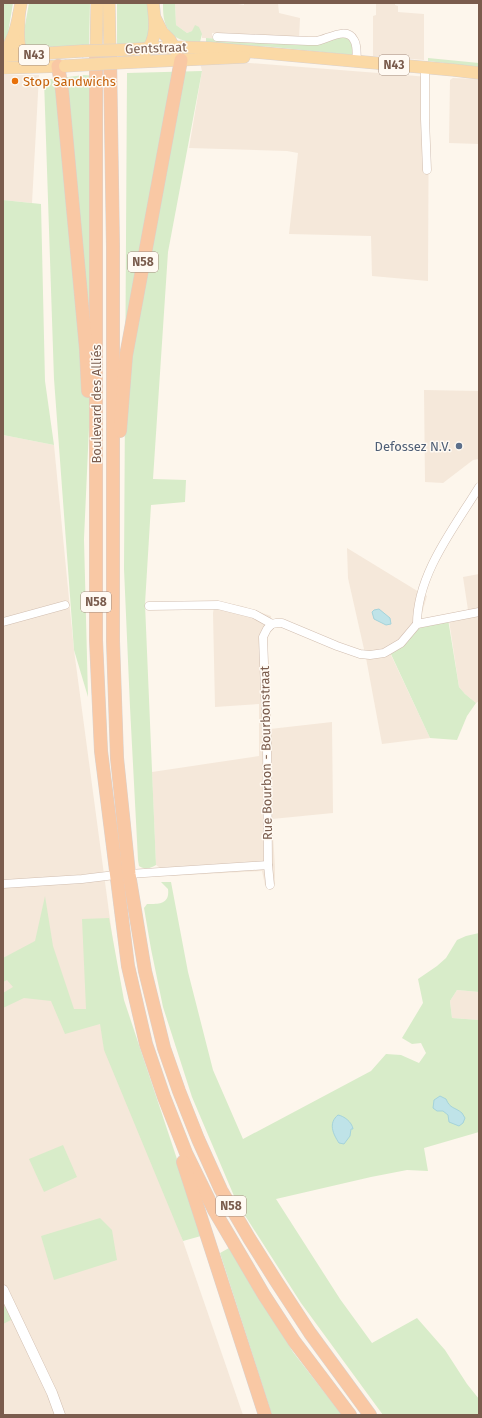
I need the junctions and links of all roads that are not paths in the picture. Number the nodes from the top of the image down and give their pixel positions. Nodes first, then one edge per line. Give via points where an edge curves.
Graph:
1 (97, 3) edge
2 (109, 3) edge
3 (153, 3) edge
4 (20, 9) edge
5 (154, 17) junction
6 (217, 37) dead end
7 (174, 46) junction
8 (142, 54) junction
9 (22, 56) junction
10 (96, 57) joint
11 (309, 57) junction
12 (4, 60) edge
13 (113, 60) junction
14 (181, 60) junction
15 (64, 61) junction
16 (357, 61) junction
17 (36, 66) junction
18 (425, 67) junction
19 (479, 73) edge
20 (427, 170) dead end
21 (96, 452) junction
22 (112, 464) junction
23 (479, 487) edge
24 (65, 605) dead end
25 (149, 606) dead end
26 (479, 612) edge
27 (3, 622) edge
28 (272, 624) junction
29 (417, 624) junction
30 (268, 865) junction
31 (129, 874) junction
32 (115, 875) junction
33 (3, 884) edge
34 (270, 885) dead end
35 (164, 1097) junction
36 (3, 1290) edge
37 (60, 1415) edge
38 (265, 1415) edge
39 (350, 1415) edge
40 (370, 1415) edge

1 - 10 main road, N58
2 - 13 main road, N58
3 - 5 main road
4 - 9 main road via 19,45
4 - 12 main road
5 - 7 main road
5 - 8 main road via 153,40
6 - 16 street via 308,42 347,34 354,39
7 - 8 main road, Gentstraat / N43
7 - 11 main road, Gentstraat / N43
7 - 14 main road
8 - 13 main road, N43
8 - 14 main road, N43
8 - 15 main road, Gentstraat / N43, bridge via 82,51
9 - 12 main road, Gentstraat / N43
9 - 15 main road, Gentstraat / N43
9 - 17 main road
10 - 21 highway, Boulevard des Alliés / N58
11 - 14 main road, N43
11 - 16 main road, N43
12 - 17 main road, N43
13 - 15 main road, N43, bridge
13 - 22 highway, Boulevard des Alliés / N58
14 - 22 highway, N58 via 126,356 120,435
15 - 17 main road, N43
15 - 21 highway, N58 via 62,90 89,407
16 - 18 main road, N43
18 - 19 main road, N43
18 - 20 street
21 - 32 highway, Boulevard des Alliés / N58 via 96,640 101,751
22 - 31 highway, Boulevard des Alliés / N58 via 117,758
23 - 29 street via 435,558 420,599
24 - 27 street
25 - 28 street via 218,605 254,614
26 - 29 street
28 - 29 street via 282,623 355,652 370,655 384,653 401,643
28 - 30 street, Rue Bourbon - Bourbonstraat via 263,637
30 - 31 street
30 - 34 street, Rue Bourbon - Bourbonstraat
31 - 40 highway, N58 via 146,971 164,1048 198,1139 221,1190 249,1238 310,1333
32 - 33 street
32 - 35 highway, N58 via 128,966 146,1044
35 - 38 highway
35 - 39 highway, N58 via 186,1153 233,1244 294,1341
36 - 37 street

